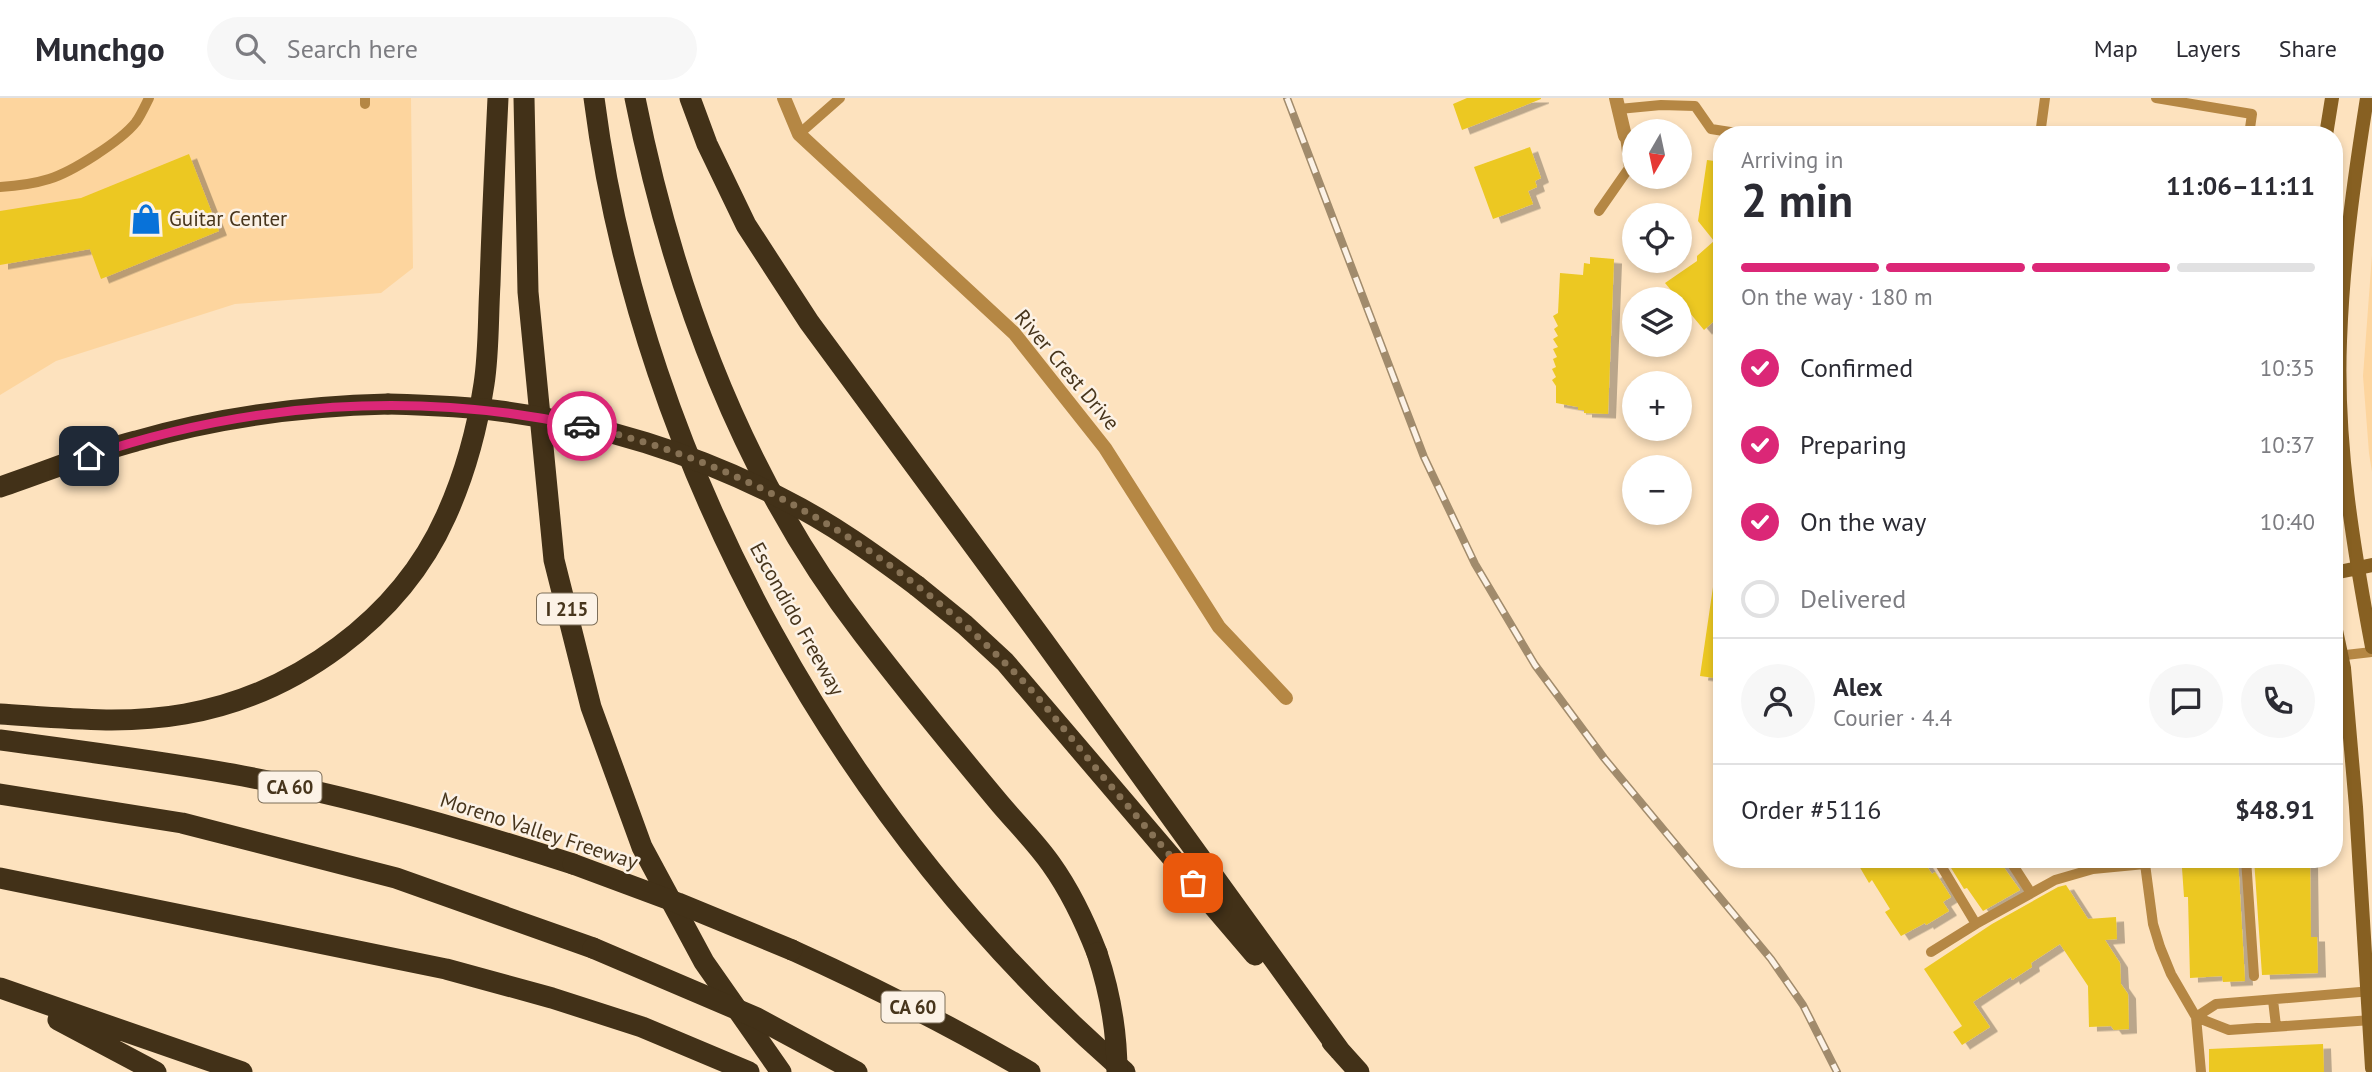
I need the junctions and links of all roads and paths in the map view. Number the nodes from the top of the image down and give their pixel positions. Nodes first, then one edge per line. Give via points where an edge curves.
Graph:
1 (149, 98) edge
2 (498, 98) edge
3 (524, 98) edge
4 (594, 98) edge
5 (635, 98) edge
6 (690, 98) edge
7 (784, 98) edge
8 (840, 98) edge
9 (2045, 98) edge
10 (2156, 98) edge
11 (2332, 98) edge
12 (2367, 98) edge
13 (1618, 104) edge
14 (1622, 122) edge
15 (2041, 126) edge
16 (2250, 126) edge
17 (2327, 126) edge
18 (1713, 129) edge
19 (799, 134) junction
20 (1622, 178) edge
21 (0, 187) edge
22 (1599, 211) dead end
23 (2343, 294) edge
24 (2343, 435) edge
25 (0, 487) edge
26 (2365, 567) edge
27 (2343, 571) edge
28 (2372, 647) edge
29 (2372, 652) edge
30 (2343, 655) edge
31 (1286, 698) dead end
32 (2343, 698) edge
33 (0, 714) edge
34 (0, 740) edge
35 (0, 794) edge
36 (1942, 868) edge
37 (2015, 868) edge
38 (2101, 868) edge
39 (2147, 868) edge
40 (2247, 868) edge
41 (0, 878) edge
42 (2031, 893) junction
43 (1976, 923) junction
44 (1931, 952) dead end
45 (2254, 976) dead end
46 (0, 989) edge
47 (2370, 991) edge
48 (2273, 1000) junction
49 (2196, 1017) junction
50 (2371, 1020) edge
51 (2276, 1026) junction
52 (1339, 1051) junction
53 (2372, 1068) edge
54 (156, 1072) edge
55 (242, 1072) edge
56 (749, 1072) edge
57 (780, 1072) edge
58 (857, 1072) edge
59 (1030, 1072) edge
60 (1117, 1072) edge
61 (1125, 1072) edge
62 (1359, 1072) edge
63 (2201, 1072) edge

1 - 21 lane via 122,137 90,158 51,179
2 - 33 highway via 485,382 471,450 445,518 422,559 393,596 322,659 270,688 221,706 146,719
3 - 57 highway, I 215 via 528,292 554,560 591,707 642,847 704,962
4 - 61 highway, Escondido Freeway via 611,195 653,356 703,494 757,603 807,693 868,785 931,867 1020,972
5 - 60 highway, bridge via 680,279 748,446 824,580 1067,888 1107,985
6 - 52 highway via 746,226 808,322
7 - 19 street, River Crest Drive
8 - 19 lane
9 - 15 lane
10 - 16 lane via 2252,114
11 - 17 main road
12 - 23 main road via 2347,228
13 - 14 street
13 - 18 lane via 1695,106
19 - 31 street, River Crest Drive via 1014,333 1105,448 1219,626
20 - 22 lane
24 - 26 main road
25 - 52 highway, bridge via 133,441 237,417 388,404 551,419 600,429 727,473 835,528 965,625 1012,670
26 - 27 main road
26 - 28 main road
29 - 30 lane
32 - 47 main road
34 - 59 highway, Moreno Valley Freeway / CA 60, bridge via 258,779 376,806 573,864 792,950 871,986
35 - 58 highway, bridge via 182,823 396,878 593,948 757,1018
36 - 43 lane
37 - 42 lane
38 - 42 lane via 2055,880
39 - 49 lane via 2152,924 2171,974
40 - 45 lane
41 - 56 highway via 446,969 642,1027
42 - 43 lane
43 - 44 lane
46 - 54 highway
46 - 55 highway
47 - 48 lane
47 - 50 main road
48 - 49 lane via 2216,1004
48 - 51 lane
49 - 51 lane via 2229,1030
49 - 63 lane
50 - 51 lane
50 - 53 main road
52 - 62 highway

